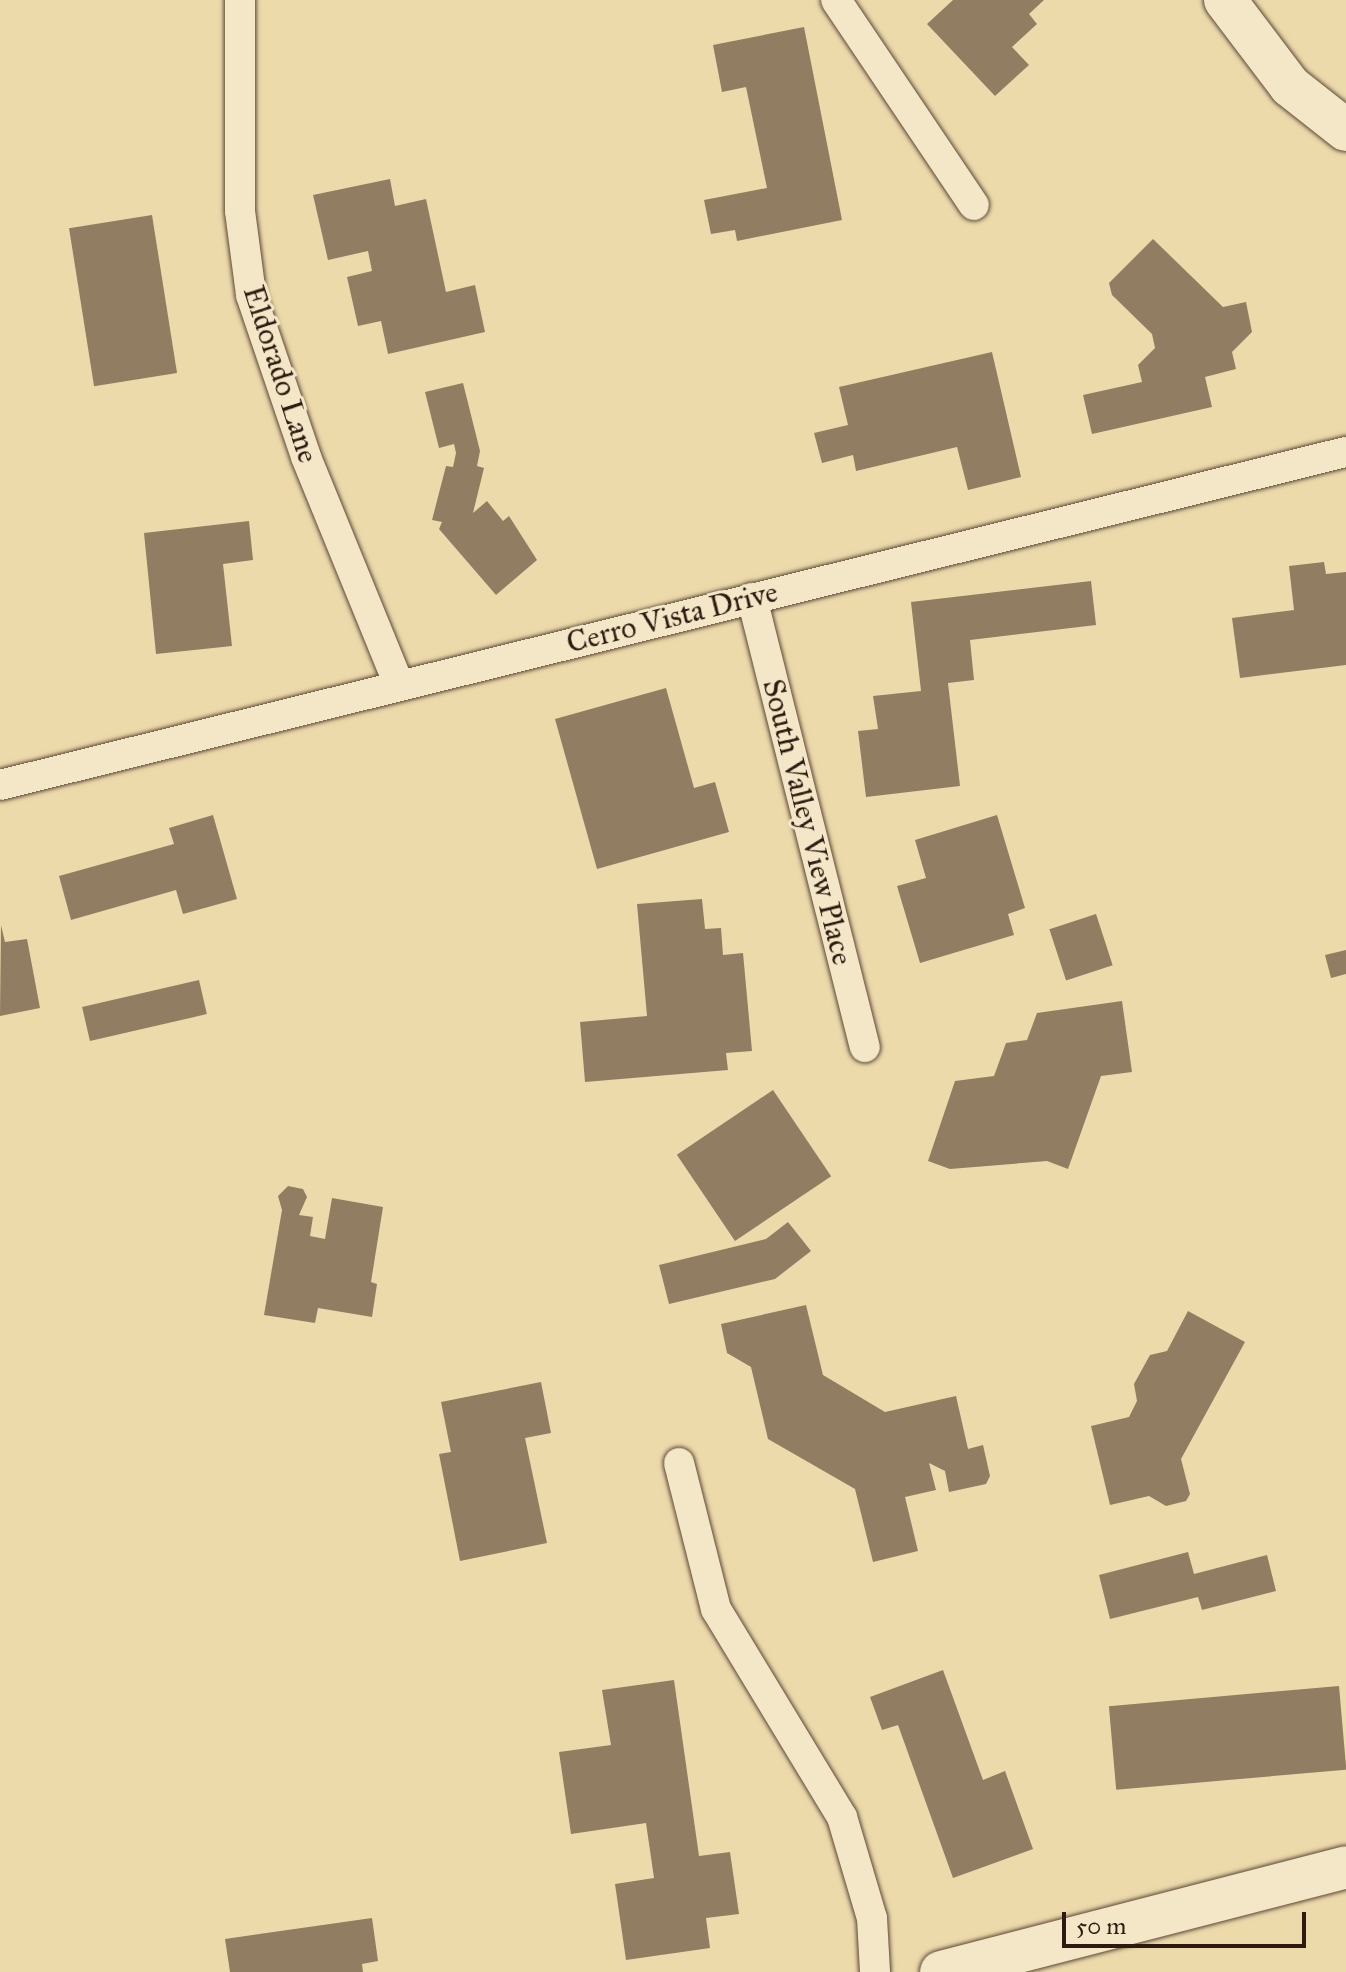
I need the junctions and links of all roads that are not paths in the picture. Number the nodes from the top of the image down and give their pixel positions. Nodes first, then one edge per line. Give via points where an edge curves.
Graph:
1 (240, 0) edge
2 (836, 0) edge
3 (1225, 0) edge
4 (1346, 130) edge
5 (974, 205) dead end
6 (1346, 452) edge
7 (752, 598) junction
8 (398, 683) junction
9 (0, 785) edge
10 (865, 1047) dead end
11 (679, 1463) dead end
12 (1346, 1867) edge
13 (875, 1972) edge
14 (941, 1972) edge

1 - 8 street, Eldorado Lane via 240,211 251,295 306,457
2 - 5 street
3 - 4 street via 1290,86
6 - 7 street, Cerro Vista Drive
7 - 8 street, Cerro Vista Drive
7 - 10 street, South Valley View Place
8 - 9 street, Cerro Vista Drive
11 - 13 street via 716,1609 842,1817 872,1918
12 - 14 street

